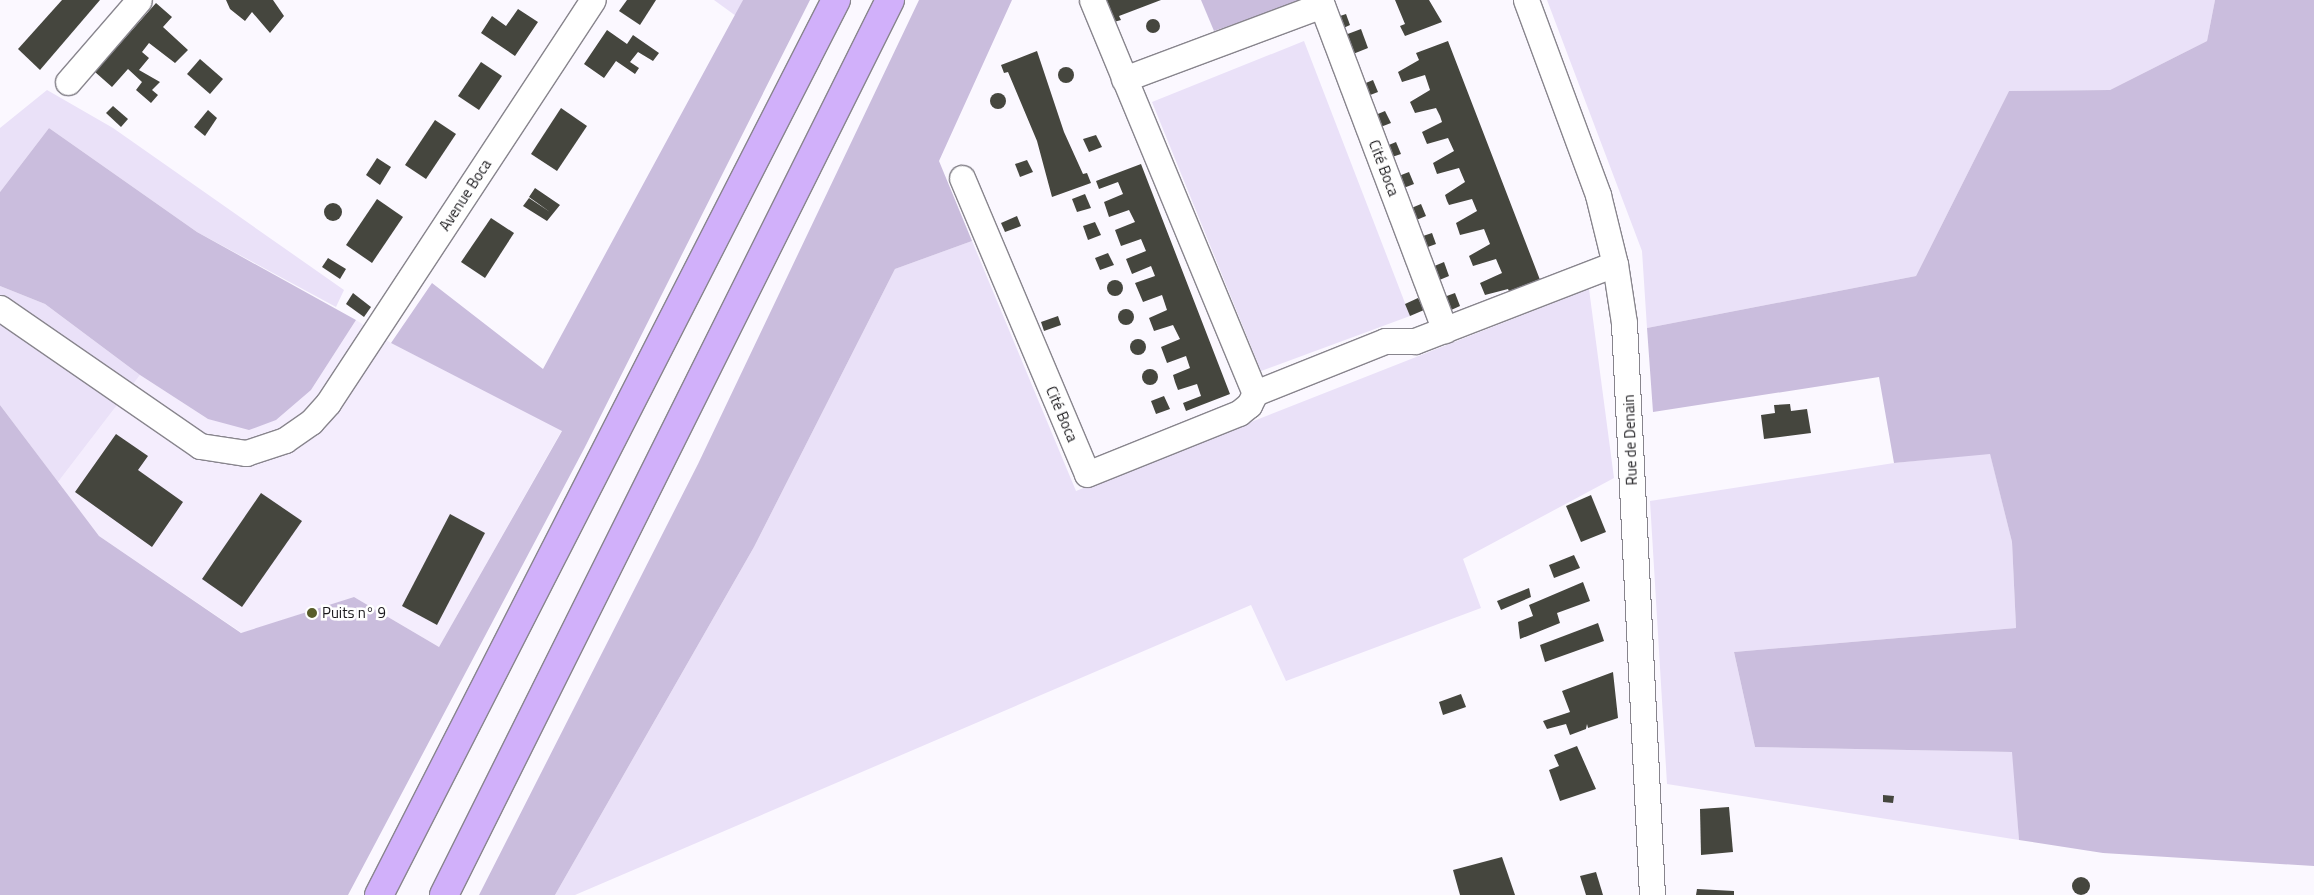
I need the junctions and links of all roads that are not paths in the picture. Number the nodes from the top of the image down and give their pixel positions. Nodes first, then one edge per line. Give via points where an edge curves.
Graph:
1 (139, 0) edge
2 (593, 0) edge
3 (836, 0) edge
4 (890, 0) edge
5 (1092, 0) edge
6 (1526, 0) edge
7 (1321, 3) edge
8 (1124, 80) junction
9 (68, 82) dead end
10 (962, 178) dead end
11 (1615, 264) junction
12 (0, 308) edge
13 (1445, 330) junction
14 (1255, 393) junction
15 (379, 895) edge
16 (444, 895) edge
17 (1652, 895) edge

1 - 9 street
2 - 12 street, Avenue Boca via 336,390 311,422 285,440 246,453 214,450 184,436
3 - 15 highway
4 - 16 highway
5 - 8 street
6 - 11 street, Rue de Denain via 1587,159
7 - 8 street, Cité Boca
7 - 13 street, Cité Boca
8 - 14 street
10 - 14 street, Cité Boca via 1087,474 1239,413 1249,405
11 - 13 street
11 - 17 street, Rue de Denain via 1628,373
13 - 14 street via 1409,343 1384,341

